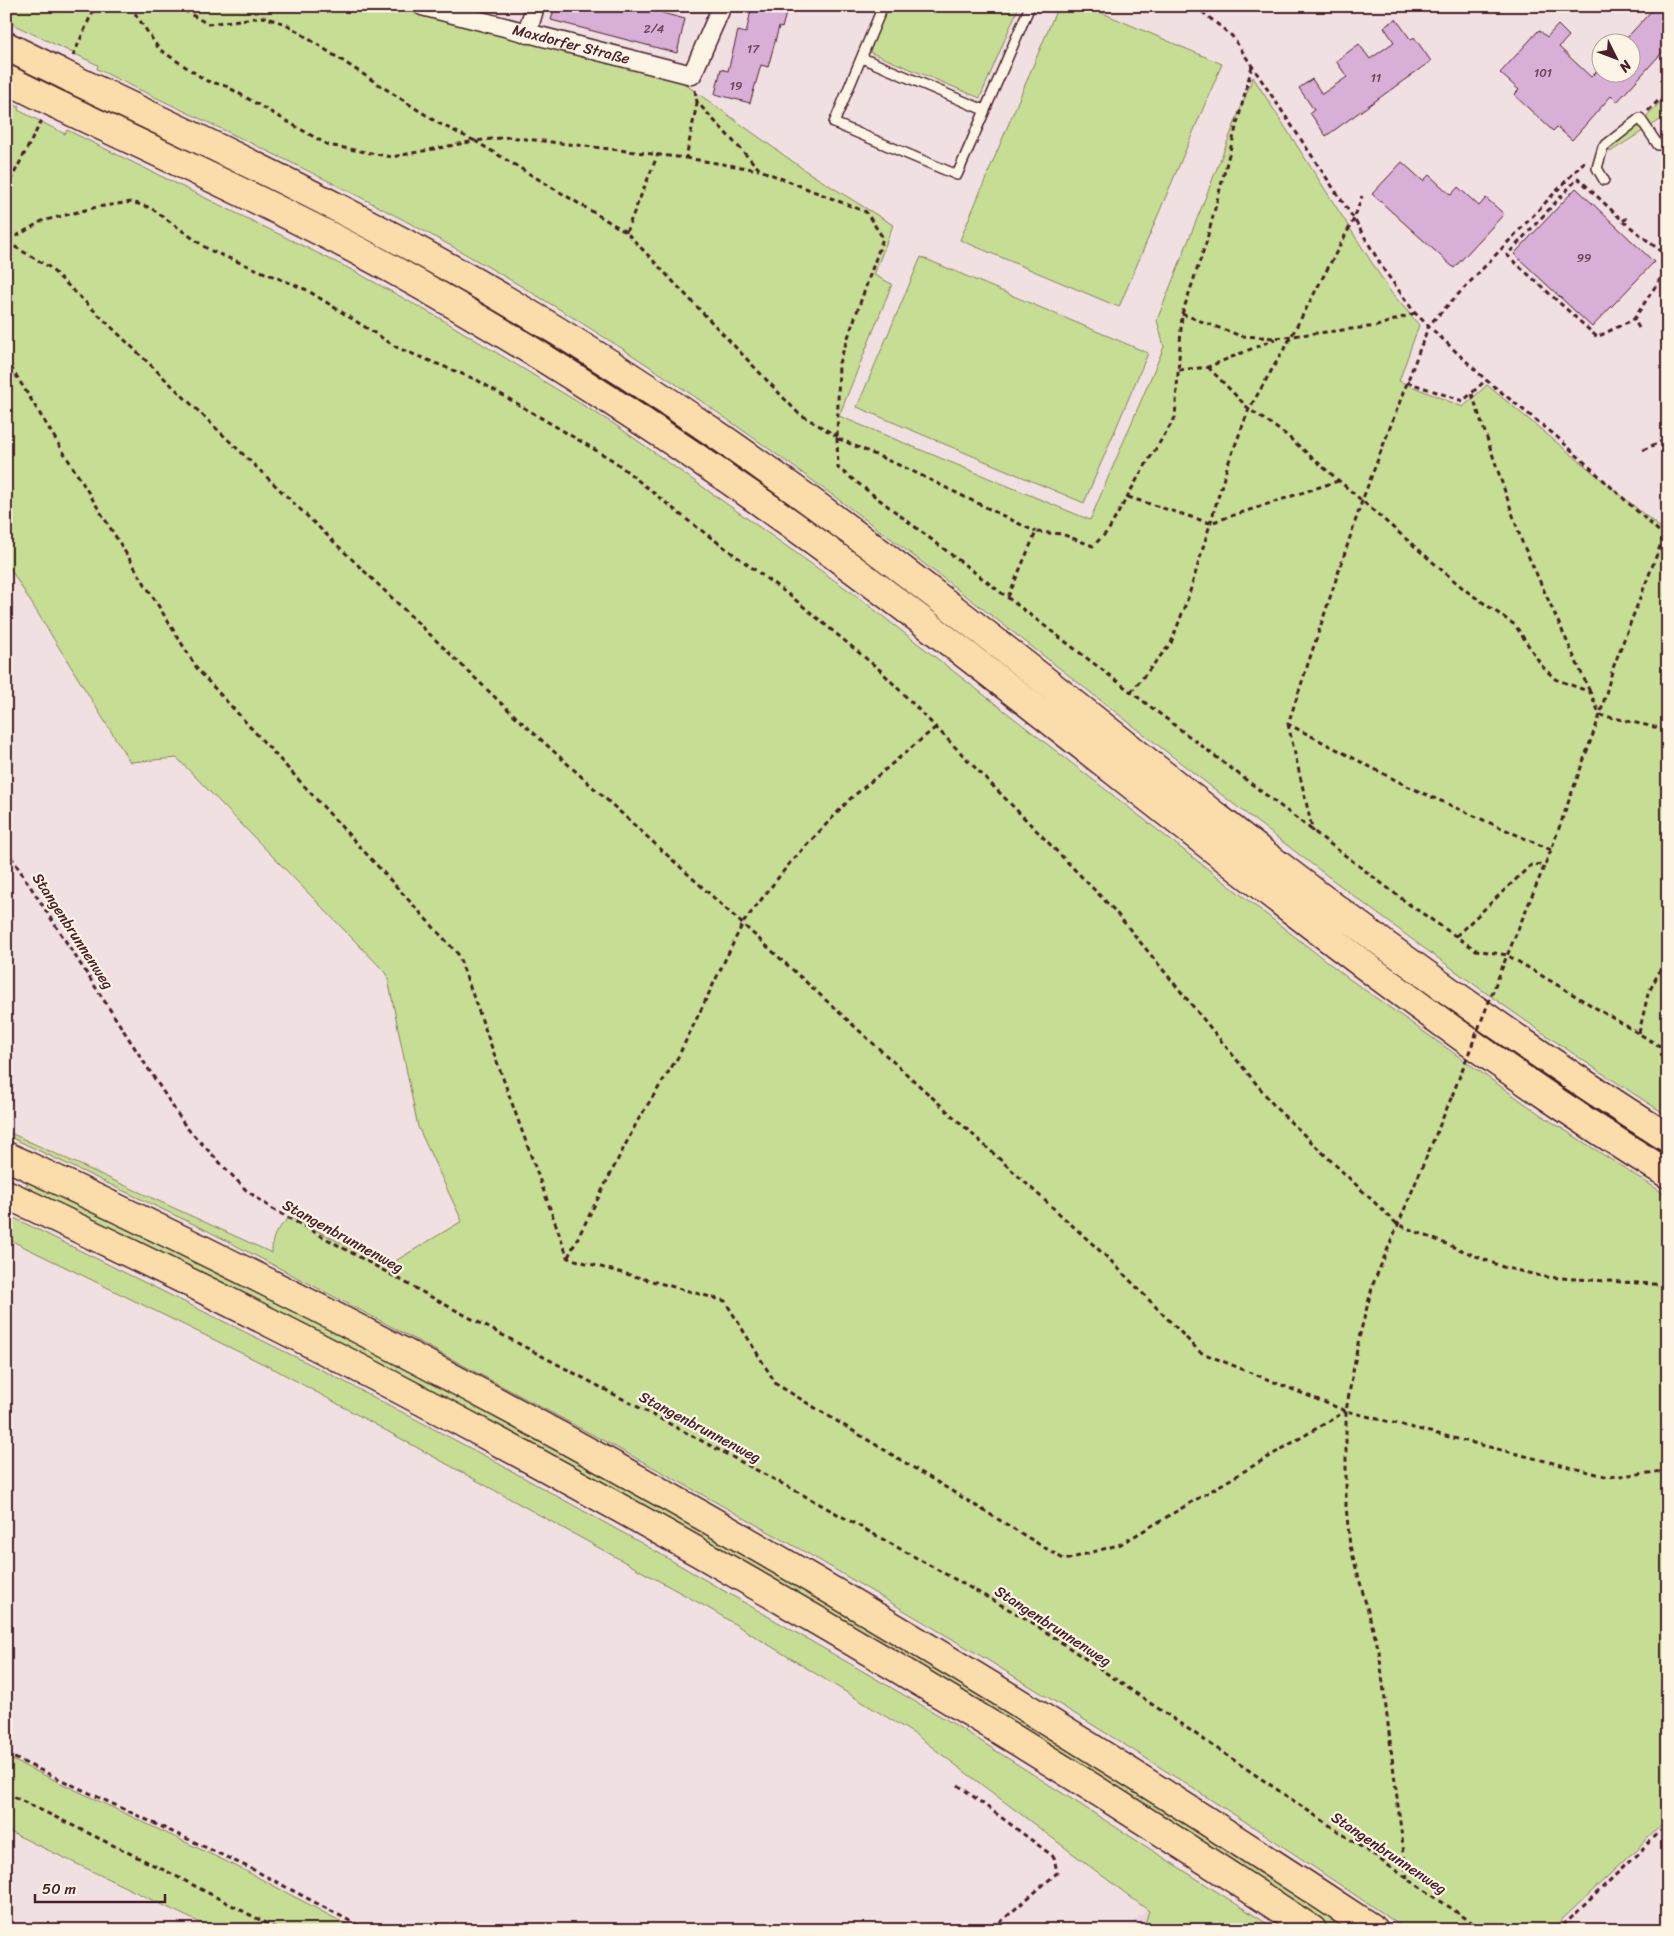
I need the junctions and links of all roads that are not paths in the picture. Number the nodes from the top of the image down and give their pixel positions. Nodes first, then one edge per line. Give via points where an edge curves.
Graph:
1 (422, 6) edge
2 (535, 6) edge
3 (722, 6) edge
4 (883, 6) edge
5 (1030, 6) edge
6 (527, 34) junction
7 (6, 46) edge
8 (862, 58) junction
9 (6, 79) edge
10 (984, 110) junction
11 (1658, 145) dead end
12 (1604, 180) dead end
13 (1668, 1138) edge
14 (6, 1156) edge
15 (1668, 1174) edge
16 (6, 1194) edge
17 (1312, 1930) edge
18 (1374, 1930) edge

1 - 6 street, Maxdorfer Straße
2 - 6 street
3 - 6 street, Maxdorfer Straße via 692,74
4 - 8 lane
5 - 10 lane
7 - 13 highway via 344,210 503,298 647,388 924,586 1228,826 1483,1016
8 - 10 lane
8 - 10 lane via 834,123 957,175
9 - 15 highway via 388,267 640,418 781,517 909,613 1389,984 1562,1107
11 - 12 lane via 1640,118 1603,147 1597,168
14 - 18 highway via 387,1344 678,1501 972,1673 1209,1821
16 - 17 highway via 305,1341 656,1529 960,1707 1211,1862

